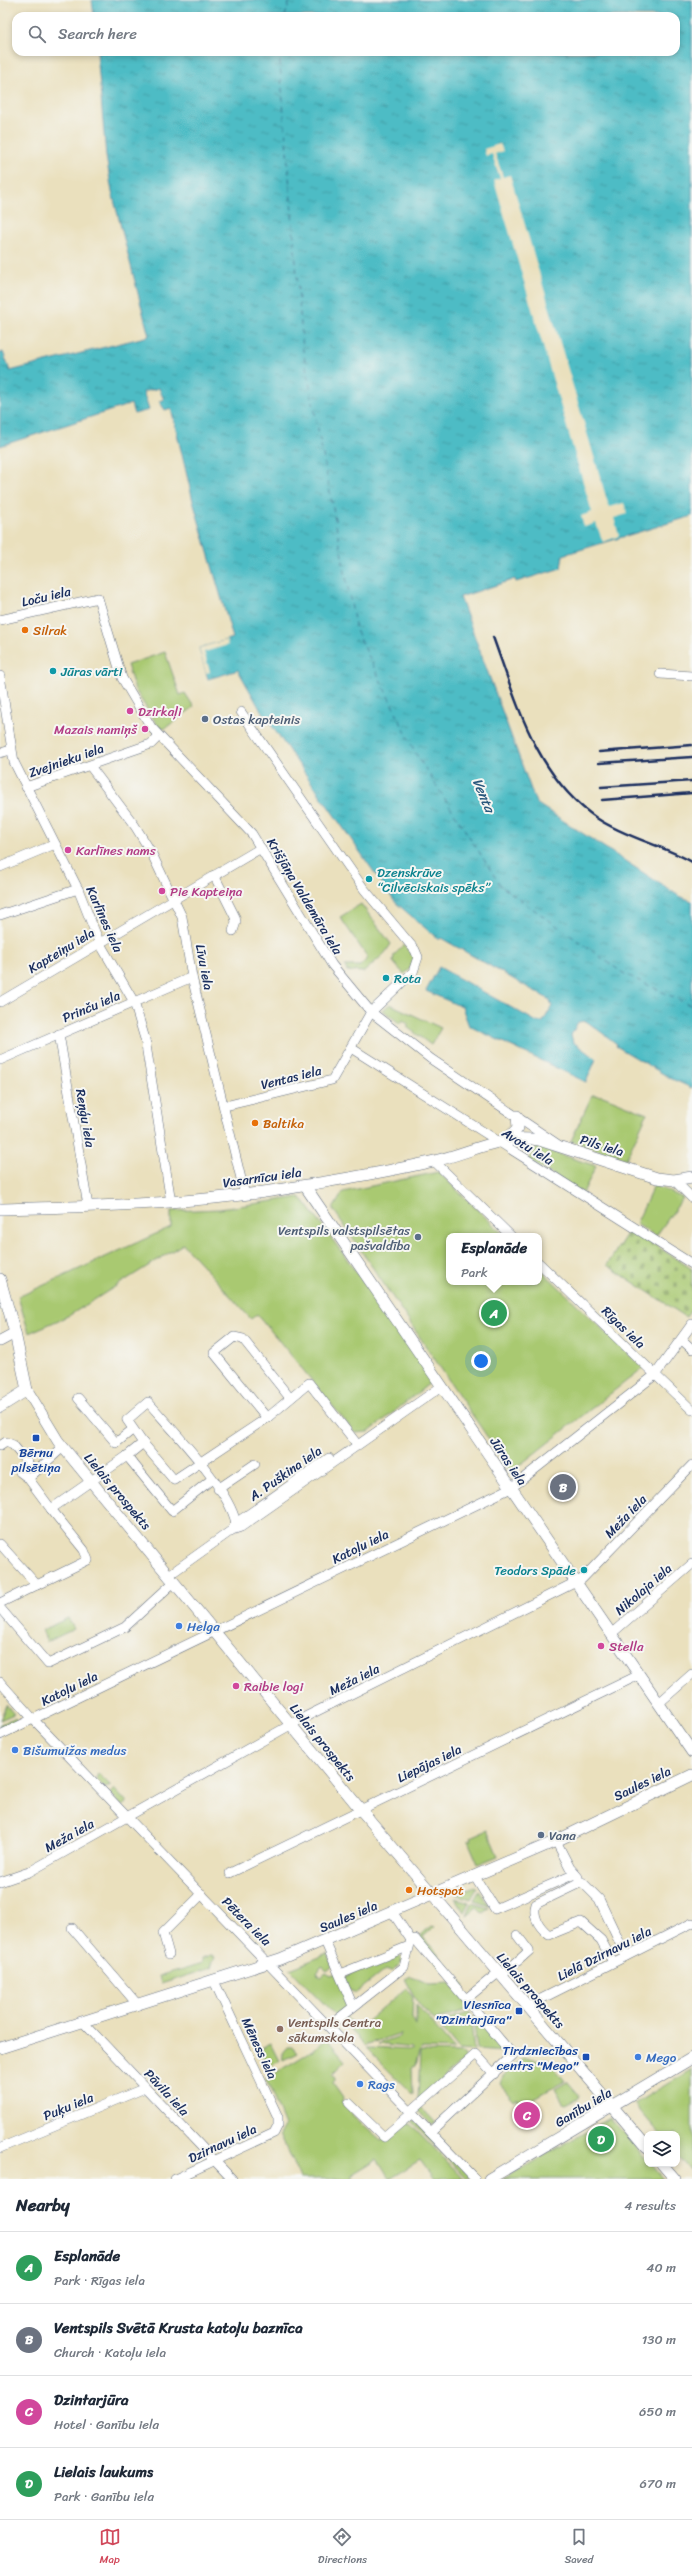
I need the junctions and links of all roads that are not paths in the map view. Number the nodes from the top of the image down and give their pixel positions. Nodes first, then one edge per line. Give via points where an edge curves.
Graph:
1 (98, 598) joint
2 (0, 620) edge
3 (660, 674) dead end
4 (692, 676) edge
5 (0, 678) edge
6 (241, 712) dead end
7 (158, 737) junction
8 (11, 750) junction
9 (0, 753) edge
10 (90, 766) junction
11 (26, 787) junction
12 (55, 844) junction
13 (261, 848) junction
14 (0, 867) edge
15 (214, 875) junction
16 (78, 889) junction
17 (174, 898) junction
18 (0, 915) edge
19 (233, 932) dead end
20 (99, 942) junction
21 (192, 977) junction
22 (0, 1002) edge
23 (134, 1002) junction
24 (371, 1012) junction
25 (59, 1034) junction
26 (352, 1048) junction
27 (0, 1060) edge
28 (225, 1106) junction
29 (517, 1116) junction
30 (522, 1137) joint
31 (508, 1138) junction
32 (496, 1141) junction
33 (562, 1147) junction
34 (434, 1161) junction
35 (692, 1177) edge
36 (674, 1180) junction
37 (305, 1186) junction
38 (245, 1195) junction
39 (692, 1198) edge
40 (171, 1202) junction
41 (88, 1206) junction
42 (0, 1209) edge
43 (508, 1233) edge
44 (692, 1264) edge
45 (542, 1266) edge
46 (0, 1280) edge
47 (692, 1324) edge
48 (15, 1333) junction
49 (682, 1340) junction
50 (0, 1341) edge
51 (692, 1349) edge
52 (655, 1375) junction
53 (442, 1386) junction
54 (27, 1390) junction
55 (78, 1398) dead end
56 (290, 1398) junction
57 (0, 1407) edge
58 (692, 1410) edge
59 (266, 1418) junction
60 (132, 1430) junction
61 (143, 1443) junction
62 (357, 1444) junction
63 (0, 1446) edge
64 (63, 1448) junction
65 (127, 1456) junction
66 (200, 1463) junction
67 (255, 1464) dead end
68 (692, 1465) edge
69 (20, 1472) dead end
70 (32, 1475) junction
71 (212, 1479) junction
72 (92, 1482) junction
73 (510, 1488) junction
74 (218, 1489) junction
75 (52, 1509) junction
76 (234, 1526) junction
77 (0, 1544) edge
78 (692, 1564) edge
79 (172, 1579) junction
80 (576, 1582) junction
81 (37, 1586) junction
82 (0, 1602) edge
83 (0, 1608) edge
84 (214, 1631) junction
85 (611, 1634) junction
86 (692, 1674) edge
87 (639, 1675) junction
88 (0, 1682) edge
89 (659, 1703) junction
90 (33, 1719) junction
91 (292, 1725) junction
92 (0, 1735) edge
93 (692, 1752) edge
94 (692, 1774) edge
95 (361, 1810) junction
96 (127, 1817) junction
97 (556, 1841) junction
98 (230, 1873) dead end
99 (575, 1874) junction
100 (474, 1877) junction
101 (0, 1882) edge
102 (582, 1882) junction
103 (202, 1894) junction
104 (432, 1895) junction
105 (393, 1912) junction
106 (692, 1924) edge
107 (72, 1928) dead end
108 (517, 1935) dead end
109 (325, 1941) junction
110 (409, 1944) junction
111 (169, 1954) dead end
112 (626, 1956) junction
113 (613, 1962) junction
114 (270, 1963) junction
115 (340, 1974) junction
116 (500, 1974) junction
117 (214, 1981) junction
118 (466, 1999) junction
119 (138, 2005) junction
120 (353, 2006) junction
121 (527, 2006) junction
122 (84, 2023) junction
123 (329, 2026) junction
124 (0, 2048) edge
125 (692, 2058) edge
126 (494, 2074) junction
127 (145, 2088) junction
128 (349, 2103) dead end
129 (613, 2106) junction
130 (411, 2112) junction
131 (277, 2128) joint
132 (430, 2132) junction
133 (644, 2142) edge
134 (0, 2148) edge
135 (214, 2160) junction
136 (665, 2167) edge
137 (175, 2179) edge
138 (232, 2179) edge
139 (475, 2179) edge
140 (488, 2179) edge
141 (675, 2179) edge

1 - 2 street, Loču iela
1 - 7 street, Krišjāņa Valdemāra iela via 126,686
3 - 4 street
5 - 8 street, Karlīnes iela
6 - 24 street, Ventas iela via 364,889 415,950 418,957 413,972
7 - 10 street, Zvejnieku iela via 150,744
7 - 13 street, Krišjāņa Valdemāra iela via 248,828
8 - 9 street
8 - 11 street, Karlīnes iela
10 - 11 street, Zvejnieku iela
10 - 17 street, Līvu iela via 134,826
11 - 12 street, Karlīnes iela
12 - 14 street
12 - 16 street, Karlīnes iela
13 - 15 street, Kapteiņu iela
13 - 24 street, Krišjāņa Valdemāra iela via 332,966
15 - 17 street, Kapteiņu iela
15 - 19 street via 235,917
16 - 18 street
16 - 20 street, Karlīnes iela
17 - 20 street, Kapteiņu iela
17 - 21 street, Līvu iela via 182,918
20 - 22 street, Kapteiņu iela
20 - 23 street, Karlīnes iela
21 - 23 street, Prinču iela
21 - 28 street, Līvu iela
23 - 25 street, Prinču iela
23 - 40 street, Karlīnes iela via 145,1039
24 - 26 street, Ventas iela
24 - 29 street, Krišjāņa Valdemāra iela via 431,1059
25 - 27 street, Prinču iela
25 - 41 street, Reņģu iela
26 - 28 street, Ventas iela via 332,1080
26 - 32 street, Avotu iela
28 - 38 street, Līvu iela
29 - 31 street via 518,1128
29 - 33 street, Krišjāņa Valdemāra iela
30 - 31 street, Vasarnīcu iela
30 - 33 street, Pils iela
31 - 32 street, Vasarnīcu iela
32 - 34 street, Vasarnīcu iela
32 - 44 street, Avotu iela
33 - 36 street, Pils iela via 657,1178
34 - 37 street, Vasarnīcu iela
34 - 43 street
35 - 36 street, Pils iela
36 - 39 street
37 - 38 street, Vasarnīcu iela
37 - 53 street, Jūras iela
38 - 40 street, Vasarnīcu iela
40 - 41 street, Vasarnīcu iela
41 - 42 street, Vasarnīcu iela
45 - 52 street, Rīgas iela
46 - 48 street, Lielais prospekts
47 - 49 street, Katoļu iela
48 - 50 street
48 - 54 street, Lielais prospekts
49 - 51 street
49 - 52 street, Katoļu iela
52 - 58 street, Rīgas iela
52 - 73 street, Katoļu iela
53 - 62 street, A. Puškina iela
53 - 73 street, Jūras iela
54 - 57 street
54 - 64 street, Lielais prospekts
55 - 60 street via 116,1443
56 - 59 street
56 - 59 street via 243,1339 234,1337 214,1353
56 - 62 street via 308,1383
59 - 66 street
60 - 61 street
60 - 66 street via 127,1420 148,1402
61 - 65 street
61 - 66 street via 174,1480
62 - 76 street, A. Puškina iela via 341,1450
63 - 70 street via 6,1442 13,1445
64 - 70 street
64 - 72 street, Lielais prospekts
65 - 71 street via 172,1511
65 - 72 street
66 - 71 street
67 - 74 street
68 - 80 street, Meža iela via 582,1580
69 - 70 street
70 - 75 street
71 - 74 street
72 - 75 street
72 - 79 street, Lielais prospekts
73 - 80 street, Jūras iela
73 - 84 street, Katoļu iela
74 - 76 street via 234,1514
75 - 81 street via 84,1550 88,1560
76 - 79 street, A. Puškina iela
77 - 81 street
78 - 85 street, Nikolaja iela
79 - 83 street, A. Puškina iela via 125,1627 48,1664
79 - 84 street, Lielais prospekts
80 - 85 street, Jūras iela
80 - 91 street, Meža iela
81 - 82 street
84 - 90 street, Katoļu iela
84 - 91 street, Lielais prospekts
85 - 87 street, Jūras iela
86 - 89 street
87 - 89 street, Jūras iela
87 - 95 street, Liepājas iela
88 - 90 street, Pētera iela
89 - 93 street, Jūras iela
90 - 92 street, Katoļu iela
90 - 96 street, Pētera iela
91 - 95 street, Lielais prospekts
91 - 96 street, Meža iela
94 - 97 street, Saules iela
95 - 98 street, Liepājas iela
95 - 104 street, Lielais prospekts
96 - 101 street, Meža iela via 29,1872
96 - 103 street, Pētera iela
97 - 99 street
97 - 100 street, Saules iela
99 - 100 street via 495,1909
99 - 102 street
100 - 104 street, Saules iela
102 - 112 street via 599,1899
102 - 113 street via 536,1904 533,1912 543,1930 549,1935 580,1922 601,1940
103 - 111 street via 163,1934
103 - 114 street, Pētera iela
104 - 105 street, Saules iela
104 - 116 street, Lielais prospekts
105 - 109 street, Saules iela
105 - 110 street
106 - 112 street, Lielā Dzirnavu iela
107 - 119 street
108 - 116 street via 529,1951
109 - 114 street, Saules iela
109 - 115 street
110 - 115 street
110 - 118 street via 415,1939
110 - 120 street via 404,1966
112 - 113 street, Lielā Dzirnavu iela
113 - 121 street, Lielā Dzirnavu iela
114 - 117 street, Saules iela
114 - 123 street, Pētera iela
115 - 120 street
116 - 118 street
116 - 121 street, Lielais prospekts
117 - 119 street, Saules iela
117 - 131 street, Mēness iela via 278,2117
118 - 126 street via 512,2055
119 - 122 street, Saules iela
120 - 123 street
121 - 129 street, Lielais prospekts
122 - 124 street, Saules iela
122 - 127 street, Pāvila iela
123 - 130 street, Pētera iela
125 - 129 street, Ganību iela
126 - 130 street via 476,2054
126 - 132 street
127 - 134 street, Puķu iela
127 - 135 street, Pāvila iela
128 - 130 street via 384,2137
129 - 133 street, Lielais prospekts
129 - 140 street, Ganību iela
130 - 132 street, Pētera iela
131 - 135 street, Dzirnavu iela via 274,2133
132 - 139 street, Pētera iela
135 - 137 street, Dzirnavu iela
135 - 138 street, Pāvila iela
136 - 141 street

